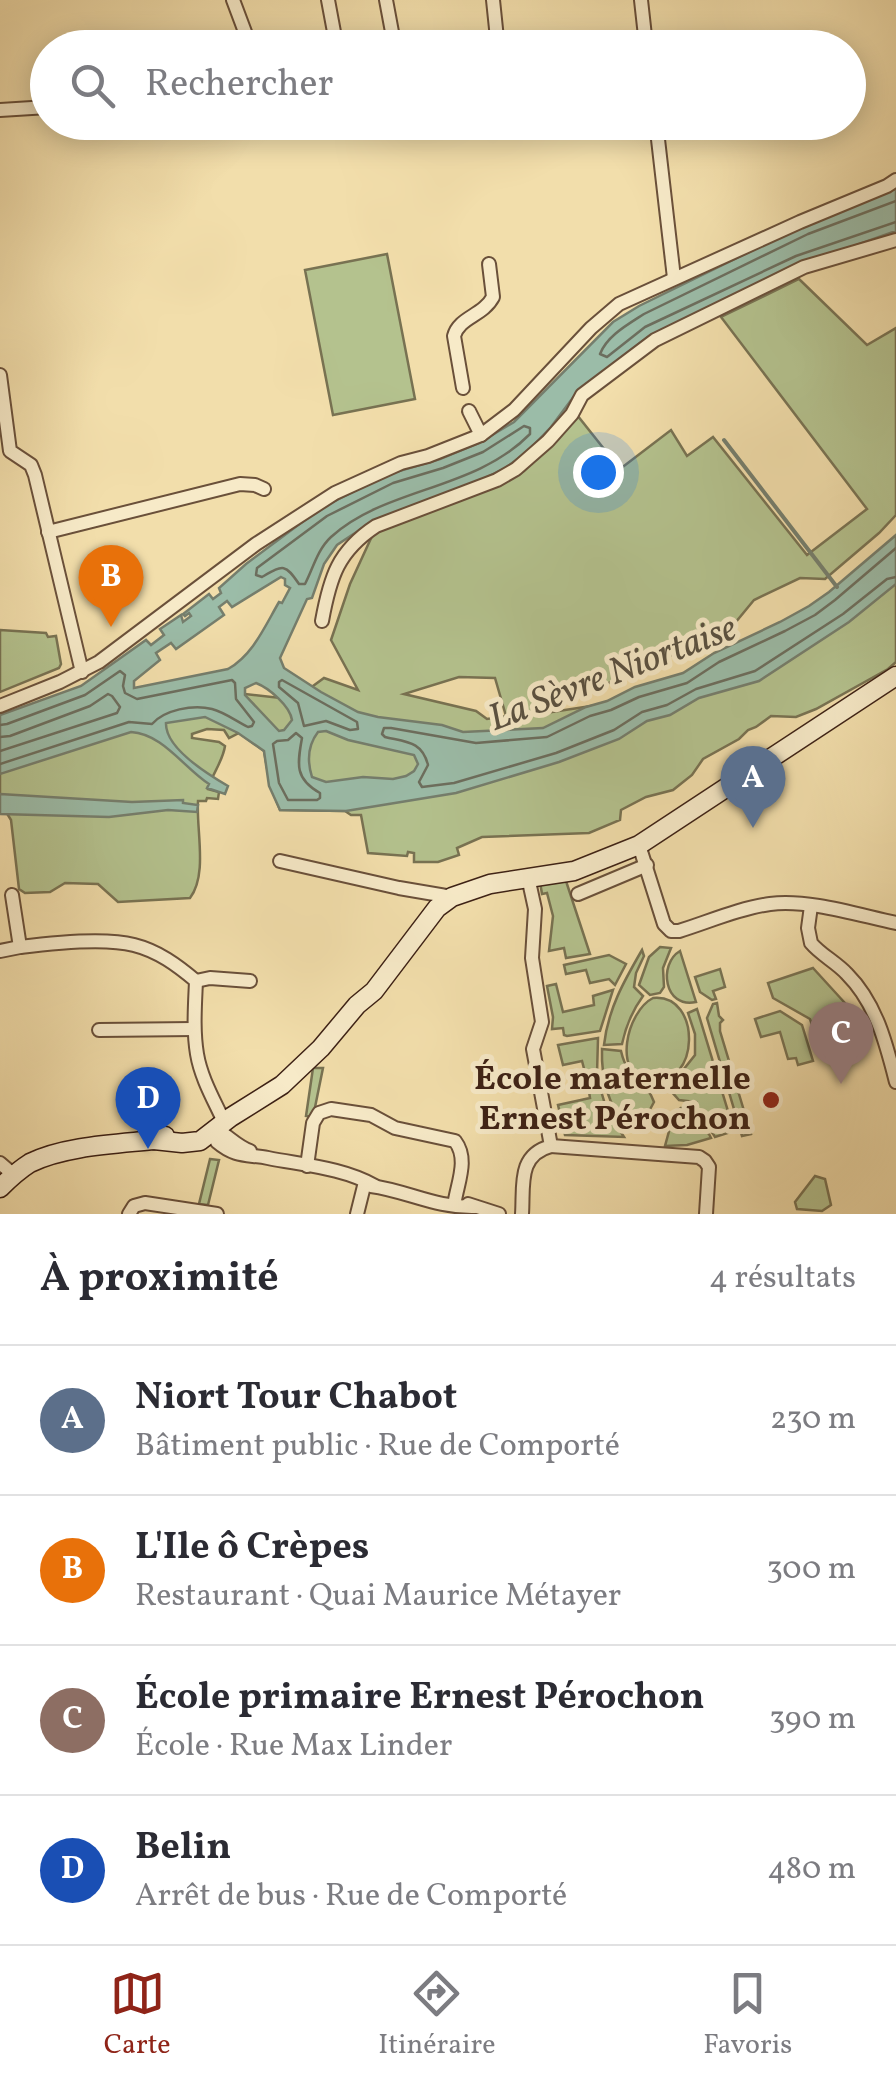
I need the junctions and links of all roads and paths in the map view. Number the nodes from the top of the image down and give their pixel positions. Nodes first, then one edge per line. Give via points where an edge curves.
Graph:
1 (232, 0) edge
2 (328, 0) edge
3 (386, 0) edge
4 (493, 0) edge
5 (640, 0) edge
6 (243, 30) edge
7 (334, 30) edge
8 (392, 30) edge
9 (496, 30) edge
10 (644, 30) edge
11 (30, 108) edge
12 (0, 110) edge
13 (658, 140) edge
14 (896, 180) edge
15 (896, 240) edge
16 (489, 264) dead end
17 (674, 278) junction
18 (0, 375) edge
19 (463, 388) dead end
20 (469, 410) dead end
21 (481, 434) junction
22 (264, 489) dead end
23 (48, 532) junction
24 (322, 621) dead end
25 (82, 672) junction
26 (896, 676) edge
27 (0, 706) edge
28 (639, 845) junction
29 (280, 861) dead end
30 (647, 866) junction
31 (528, 877) junction
32 (578, 894) dead end
33 (12, 895) dead end
34 (452, 897) junction
35 (812, 906) junction
36 (896, 923) edge
37 (20, 947) junction
38 (0, 952) edge
39 (196, 981) junction
40 (250, 982) dead end
41 (194, 1029) junction
42 (99, 1030) dead end
43 (896, 1082) edge
44 (219, 1125) junction
45 (551, 1146) junction
46 (309, 1167) junction
47 (7, 1169) edge
48 (369, 1186) junction
49 (0, 1188) edge
50 (405, 1194) junction
51 (456, 1200) junction
52 (475, 1207) junction
53 (129, 1214) edge
54 (217, 1214) edge
55 (357, 1214) edge
56 (499, 1214) edge
57 (522, 1214) edge
58 (706, 1214) edge

1 - 6 street
2 - 7 street
3 - 8 street
4 - 9 street
5 - 10 street
11 - 12 street
13 - 17 street
14 - 17 street
15 - 24 street via 804,267 645,346 582,395 548,441 516,469 363,535 341,557
16 - 19 street via 493,298 454,336
17 - 21 street via 608,312 514,410
18 - 23 street via 10,451 31,465
20 - 21 street
21 - 25 street via 335,493
22 - 23 street via 240,484
23 - 25 street
25 - 27 street
26 - 28 street
28 - 30 street
28 - 31 street via 574,870
29 - 34 street
30 - 32 street
30 - 35 street via 671,931 766,905
31 - 34 street
31 - 45 street via 542,1022 533,1049
33 - 37 street
34 - 44 street via 321,1048 282,1084
35 - 36 street
35 - 43 street via 810,943 866,998
37 - 38 street
37 - 39 street via 124,942 154,952
39 - 40 street
39 - 41 street
41 - 42 street
41 - 44 street
44 - 46 street via 217,1142 238,1155
44 - 47 street
45 - 57 street via 526,1163
45 - 58 street via 695,1156 710,1172
46 - 48 street
46 - 51 street via 319,1113 370,1115 395,1128 454,1140 462,1159
47 - 49 street
48 - 50 street
48 - 55 street
50 - 51 street
50 - 52 street
51 - 52 street
52 - 56 street
53 - 54 street via 145,1203

